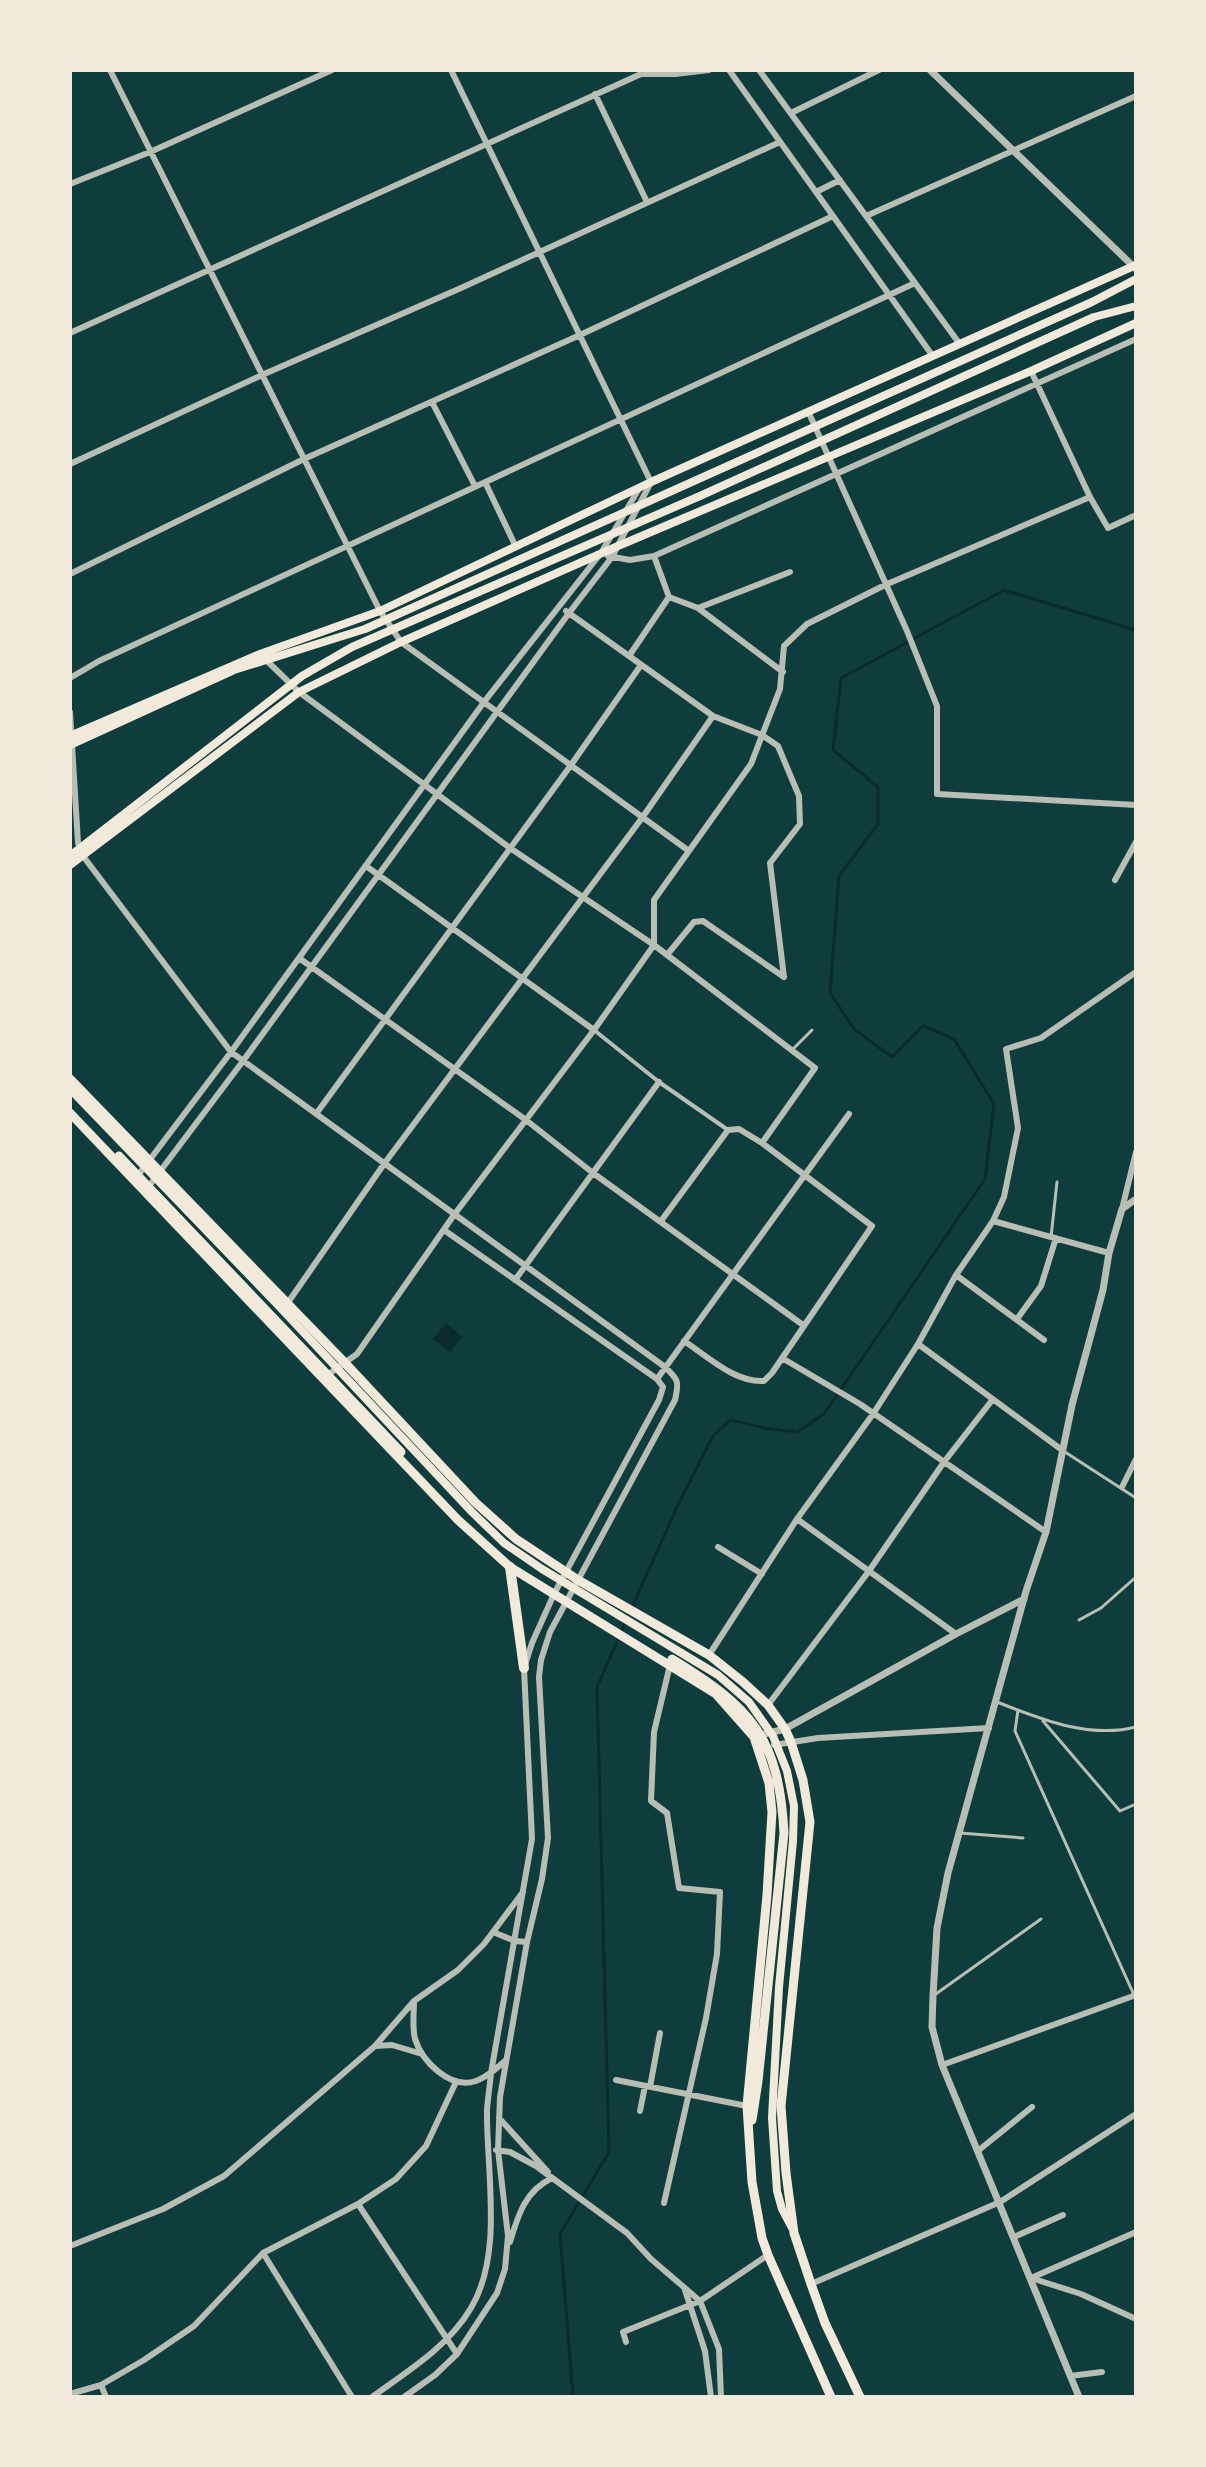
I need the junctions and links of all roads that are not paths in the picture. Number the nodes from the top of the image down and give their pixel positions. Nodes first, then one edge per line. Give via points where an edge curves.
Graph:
1 (110, 70) edge
2 (332, 70) edge
3 (451, 70) edge
4 (709, 70) edge
5 (729, 70) edge
6 (759, 70) edge
7 (879, 70) edge
8 (930, 70) edge
9 (640, 72) edge
10 (595, 94) junction
11 (1136, 96) edge
12 (791, 113) junction
13 (780, 142) junction
14 (486, 143) junction
15 (1014, 151) junction
16 (150, 152) junction
17 (840, 180) junction
18 (70, 184) edge
19 (816, 192) junction
20 (647, 202) junction
21 (833, 216) junction
22 (866, 216) junction
23 (539, 251) junction
24 (1135, 266) edge
25 (209, 269) junction
26 (1136, 279) edge
27 (915, 283) junction
28 (890, 296) junction
29 (1136, 306) edge
30 (1136, 323) edge
31 (70, 333) edge
32 (580, 335) junction
33 (1136, 339) edge
34 (959, 343) junction
35 (932, 355) junction
36 (1031, 371) junction
37 (262, 375) junction
38 (1037, 384) junction
39 (432, 402) junction
40 (808, 411) junction
41 (621, 419) junction
42 (828, 456) junction
43 (304, 459) junction
44 (70, 464) edge
45 (836, 474) junction
46 (485, 482) junction
47 (651, 482) junction
48 (475, 486) junction
49 (640, 487) junction
50 (1090, 497) junction
51 (1134, 518) edge
52 (347, 545) junction
53 (515, 545) junction
54 (618, 546) junction
55 (601, 553) junction
56 (654, 556) junction
57 (612, 557) junction
58 (790, 572) dead end
59 (70, 574) edge
60 (885, 585) junction
61 (669, 597) junction
62 (560, 606) junction
63 (698, 608) junction
64 (380, 611) junction
65 (569, 613) junction
66 (401, 642) junction
67 (260, 654) junction
68 (629, 656) junction
69 (641, 665) junction
70 (783, 672) junction
71 (70, 678) edge
72 (299, 692) junction
73 (484, 702) junction
74 (70, 712) edge
75 (498, 712) junction
76 (713, 716) junction
77 (762, 735) junction
78 (71, 736) edge
79 (70, 745) edge
80 (571, 765) junction
81 (424, 786) junction
82 (438, 795) junction
83 (1136, 805) edge
84 (642, 818) junction
85 (1136, 842) edge
86 (510, 848) junction
87 (689, 851) junction
88 (70, 856) edge
89 (83, 856) junction
90 (70, 865) edge
91 (366, 866) junction
92 (379, 875) junction
93 (1115, 880) dead end
94 (582, 898) junction
95 (453, 926) junction
96 (654, 945) junction
97 (667, 955) junction
98 (299, 958) junction
99 (311, 968) junction
100 (1136, 972) edge
101 (523, 976) junction
102 (384, 1019) junction
103 (594, 1030) junction
104 (812, 1030) dead end
105 (791, 1050) junction
106 (231, 1052) junction
107 (243, 1061) junction
108 (455, 1070) junction
109 (70, 1079) edge
110 (659, 1082) junction
111 (70, 1089) edge
112 (70, 1104) edge
113 (70, 1113) edge
114 (316, 1114) junction
115 (849, 1114) dead end
116 (526, 1120) junction
117 (728, 1130) junction
118 (762, 1143) junction
119 (1136, 1152) edge
120 (149, 1162) junction
121 (384, 1164) junction
122 (159, 1173) junction
123 (593, 1173) junction
124 (805, 1177) junction
125 (134, 1180) junction
126 (1057, 1182) dead end
127 (145, 1192) junction
128 (1136, 1199) edge
129 (1122, 1209) junction
130 (454, 1215) junction
131 (661, 1221) junction
132 (993, 1221) junction
133 (444, 1230) junction
134 (1054, 1238) junction
135 (1109, 1253) junction
136 (525, 1266) junction
137 (733, 1272) junction
138 (956, 1275) junction
139 (515, 1280) junction
140 (287, 1304) junction
141 (1017, 1319) junction
142 (803, 1325) junction
143 (1044, 1340) dead end
144 (684, 1341) junction
145 (918, 1344) junction
146 (782, 1358) junction
147 (345, 1363) junction
148 (665, 1367) junction
149 (322, 1379) junction
150 (657, 1379) junction
151 (993, 1399) junction
152 (873, 1414) junction
153 (1062, 1450) junction
154 (1136, 1459) edge
155 (944, 1462) junction
156 (625, 1464) junction
157 (637, 1470) junction
158 (1122, 1487) junction
159 (1136, 1498) edge
160 (797, 1519) junction
161 (1046, 1532) junction
162 (718, 1547) dead end
163 (510, 1567) junction
164 (869, 1571) junction
165 (567, 1573) junction
166 (762, 1574) junction
167 (1136, 1577) edge
168 (578, 1580) junction
169 (554, 1594) junction
170 (1024, 1599) junction
171 (566, 1601) junction
172 (1079, 1620) dead end
173 (956, 1634) junction
174 (709, 1655) junction
175 (670, 1665) junction
176 (524, 1668) junction
177 (996, 1702) junction
178 (768, 1705) junction
179 (1018, 1710) junction
180 (1042, 1719) junction
181 (1136, 1727) edge
182 (989, 1728) junction
183 (785, 1729) junction
184 (754, 1737) junction
185 (791, 1742) junction
186 (759, 1749) junction
187 (1136, 1804) edge
188 (960, 1833) junction
189 (548, 1838) junction
190 (1023, 1838) dead end
191 (532, 1839) junction
192 (525, 1889) junction
193 (1041, 1919) dead end
194 (493, 1932) junction
195 (515, 1941) junction
196 (527, 1942) junction
197 (933, 1996) junction
198 (1135, 1997) edge
199 (414, 2001) junction
200 (660, 2033) dead end
201 (375, 2046) junction
202 (422, 2054) junction
203 (507, 2059) junction
204 (942, 2065) junction
205 (491, 2073) junction
206 (616, 2080) dead end
207 (456, 2082) junction
208 (647, 2087) junction
209 (689, 2095) junction
210 (747, 2106) junction
211 (1032, 2107) dead end
212 (640, 2111) dead end
213 (1136, 2114) edge
214 (499, 2118) junction
215 (750, 2131) junction
216 (489, 2150) junction
217 (498, 2150) junction
218 (979, 2150) junction
219 (552, 2178) junction
220 (1000, 2202) junction
221 (664, 2203) dead end
222 (358, 2204) junction
223 (1063, 2215) dead end
224 (1136, 2232) edge
225 (794, 2233) junction
226 (1014, 2237) junction
227 (70, 2246) edge
228 (508, 2251) junction
229 (263, 2253) junction
230 (768, 2255) junction
231 (1031, 2278) junction
232 (811, 2284) junction
233 (685, 2290) junction
234 (700, 2301) junction
235 (689, 2305) junction
236 (1136, 2319) edge
237 (446, 2339) junction
238 (626, 2342) dead end
239 (457, 2354) junction
240 (1102, 2372) dead end
241 (1070, 2376) junction
242 (101, 2385) junction
243 (70, 2394) edge
244 (106, 2397) edge
245 (352, 2397) edge
246 (372, 2397) edge
247 (404, 2397) edge
248 (711, 2397) edge
249 (721, 2397) edge
250 (831, 2397) edge
251 (860, 2397) edge
252 (1079, 2397) edge

1 - 16 street
2 - 16 street
3 - 14 street
4 - 9 street
5 - 13 street
6 - 12 street
7 - 12 street
8 - 15 street
9 - 10 street
10 - 14 street
10 - 20 street
11 - 15 street
12 - 17 street
13 - 19 street
13 - 20 street
14 - 23 street
14 - 25 street
15 - 22 street
15 - 24 street
16 - 18 street
16 - 25 street
17 - 19 street
17 - 22 street
19 - 21 street
20 - 23 street
21 - 28 street
21 - 32 street
22 - 27 street
23 - 32 street
23 - 37 street
24 - 34 main road
25 - 31 street
25 - 37 street
26 - 79 main road via 365,629 234,670
27 - 28 street
27 - 34 street
28 - 35 street
28 - 41 street
29 - 88 main road via 1094,317 352,647 302,676
30 - 36 main road
32 - 39 street
32 - 41 street
33 - 38 street
34 - 35 main road
35 - 40 main road
36 - 38 street
36 - 42 main road
37 - 43 street
37 - 44 street
38 - 45 street
38 - 50 street
39 - 43 street
39 - 48 street
40 - 42 street
40 - 47 main road
41 - 46 street
41 - 47 street
42 - 45 street
42 - 54 main road
43 - 52 street
43 - 59 street
45 - 56 street
45 - 60 street
46 - 48 street
46 - 53 street
47 - 49 main road
47 - 54 street
48 - 52 street
49 - 53 main road
49 - 55 street
50 - 51 street via 1108,528
50 - 60 street
52 - 64 street
52 - 71 street
53 - 64 main road
54 - 55 main road
54 - 57 street
55 - 57 street
55 - 62 street
55 - 66 main road
56 - 57 street
56 - 61 street
57 - 65 street
58 - 63 street
60 - 70 street via 807,624 784,646
60 - 83 street via 937,706 937,794
61 - 63 street
61 - 68 street
62 - 65 street
62 - 73 street
63 - 70 street
64 - 66 street
64 - 67 main road
65 - 68 street
65 - 75 street
66 - 72 main road
66 - 73 street
67 - 72 street
67 - 78 main road
68 - 69 street
69 - 76 street
69 - 80 street
70 - 77 street
72 - 81 street
72 - 89 main road
73 - 75 street
73 - 81 street
74 - 78 street
75 - 80 street
75 - 82 street
76 - 77 street
76 - 84 street
77 - 87 street via 751,764
77 - 97 street via 778,746 799,796 800,824 770,863 784,977 703,921 694,922
78 - 89 street
80 - 84 street
80 - 86 street
81 - 82 street
81 - 91 street
82 - 86 street
82 - 92 street
84 - 87 street
84 - 94 street
85 - 93 street
86 - 94 street
86 - 95 street
87 - 96 street via 654,900
89 - 90 main road
89 - 106 street
91 - 92 street
91 - 98 street
92 - 95 street
92 - 99 street
94 - 96 street
94 - 101 street
95 - 101 street
95 - 102 street
96 - 97 street
96 - 103 street
97 - 105 street
98 - 99 street
98 - 106 street
99 - 102 street
99 - 107 street
100 - 132 street via 1041,1038 1003,1049 1018,1128 1004,1197
101 - 103 street
101 - 108 street
102 - 108 street
102 - 114 street
103 - 110 street
103 - 116 street
104 - 105 lane
105 - 118 street via 815,1068
106 - 107 street
106 - 120 street
107 - 114 street
107 - 122 street
108 - 116 street
108 - 121 street
109 - 120 main road
110 - 117 street
110 - 123 street
111 - 225 main road via 504,1543 718,1675 749,1702 773,1736 794,1806 772,2118 777,2191
112 - 215 main road via 483,1537 513,1562 705,1679 754,1725 772,1759 782,1795 784,1833
113 - 125 main road
114 - 121 street
115 - 124 street
116 - 123 street
116 - 130 street
117 - 118 street via 739,1129
117 - 131 street
118 - 124 street
119 - 129 street
120 - 122 main road
120 - 125 street
121 - 130 street
121 - 140 street
122 - 127 street
122 - 140 main road
123 - 131 street
123 - 136 street
124 - 137 street
124 - 142 street via 872,1226
125 - 127 main road
126 - 134 lane
127 - 149 main road
128 - 129 street
129 - 135 street
130 - 133 street
130 - 136 street
131 - 137 street
132 - 134 street
132 - 138 street
133 - 139 street
133 - 147 street via 357,1354
134 - 135 street
134 - 141 street via 1041,1286
135 - 153 street
136 - 139 street
136 - 148 street
137 - 142 street
137 - 144 street
138 - 141 street
138 - 145 street
139 - 150 street
140 - 147 main road
141 - 143 street
142 - 146 street
144 - 146 street via 753,1382 764,1381
144 - 148 street
145 - 151 street
145 - 152 street
146 - 152 street
147 - 149 street
147 - 165 main road via 476,1503 516,1539
148 - 150 street
148 - 157 street via 679,1383 675,1400
149 - 163 main road
150 - 156 street via 663,1387 659,1400
151 - 153 street
151 - 155 street
152 - 155 street
152 - 160 street
153 - 158 lane
153 - 161 street
154 - 158 street
155 - 161 street
155 - 164 street
156 - 157 street
156 - 165 street
157 - 168 street
158 - 159 lane
160 - 164 street
160 - 166 street
161 - 170 street
162 - 166 street
163 - 169 main road
163 - 176 highway
164 - 173 street
164 - 178 street
165 - 168 main road
165 - 169 street
166 - 174 street
167 - 172 lane
168 - 171 street
168 - 174 main road
169 - 171 main road
169 - 176 street
170 - 173 street
170 - 177 street
171 - 175 main road
171 - 189 street via 550,1632 539,1677
173 - 183 street
174 - 178 main road
175 - 184 main road via 716,1694
175 - 209 street via 654,1732 651,1801 667,1813 679,1888 720,1892 717,1954
176 - 191 street
177 - 179 lane
177 - 182 street
178 - 183 main road
179 - 180 lane
179 - 198 lane via 1015,1731
180 - 181 lane via 1096,1731
180 - 187 lane via 1120,1811
182 - 185 street
182 - 188 street
183 - 184 street
183 - 185 main road
184 - 186 main road
185 - 186 street
185 - 225 main road via 810,1822 781,2106
186 - 210 main road via 772,1812
188 - 190 lane
188 - 197 street via 937,1928
189 - 191 street
189 - 196 street
191 - 192 street
192 - 194 street
192 - 195 street
193 - 197 lane
194 - 195 street
194 - 199 street via 458,1970
195 - 196 street
195 - 205 street
196 - 203 street
197 - 204 street via 932,2027
198 - 204 street
199 - 201 street
199 - 202 street via 413,2026
200 - 208 street
201 - 202 street
201 - 227 street via 224,2176 163,2209
202 - 207 street
203 - 205 street
203 - 214 street
204 - 218 street
205 - 207 street via 474,2082
205 - 216 street
206 - 208 street
207 - 222 street via 419,2155 396,2179
208 - 209 street
208 - 212 street
209 - 210 street
209 - 221 street
210 - 215 main road
211 - 218 street
213 - 220 street
214 - 217 street
214 - 219 street
215 - 230 main road via 752,2182
216 - 217 street
216 - 237 street via 491,2247 473,2306
217 - 219 street
217 - 228 street
218 - 220 street
219 - 228 street via 526,2200
219 - 233 street via 627,2233
220 - 226 street
220 - 232 street
222 - 229 street
222 - 237 street
223 - 226 street
224 - 231 street
225 - 232 main road
226 - 231 street
228 - 239 street via 497,2293
229 - 242 street via 194,2326
229 - 245 street
230 - 234 street
230 - 250 main road
231 - 236 street
231 - 241 street
232 - 251 main road
233 - 234 street
233 - 235 street
234 - 235 street
234 - 249 street via 719,2349
235 - 238 street via 623,2332
235 - 248 street via 705,2351
237 - 239 street
237 - 246 street
239 - 247 street
240 - 241 street
241 - 252 street
242 - 243 street
242 - 244 street

